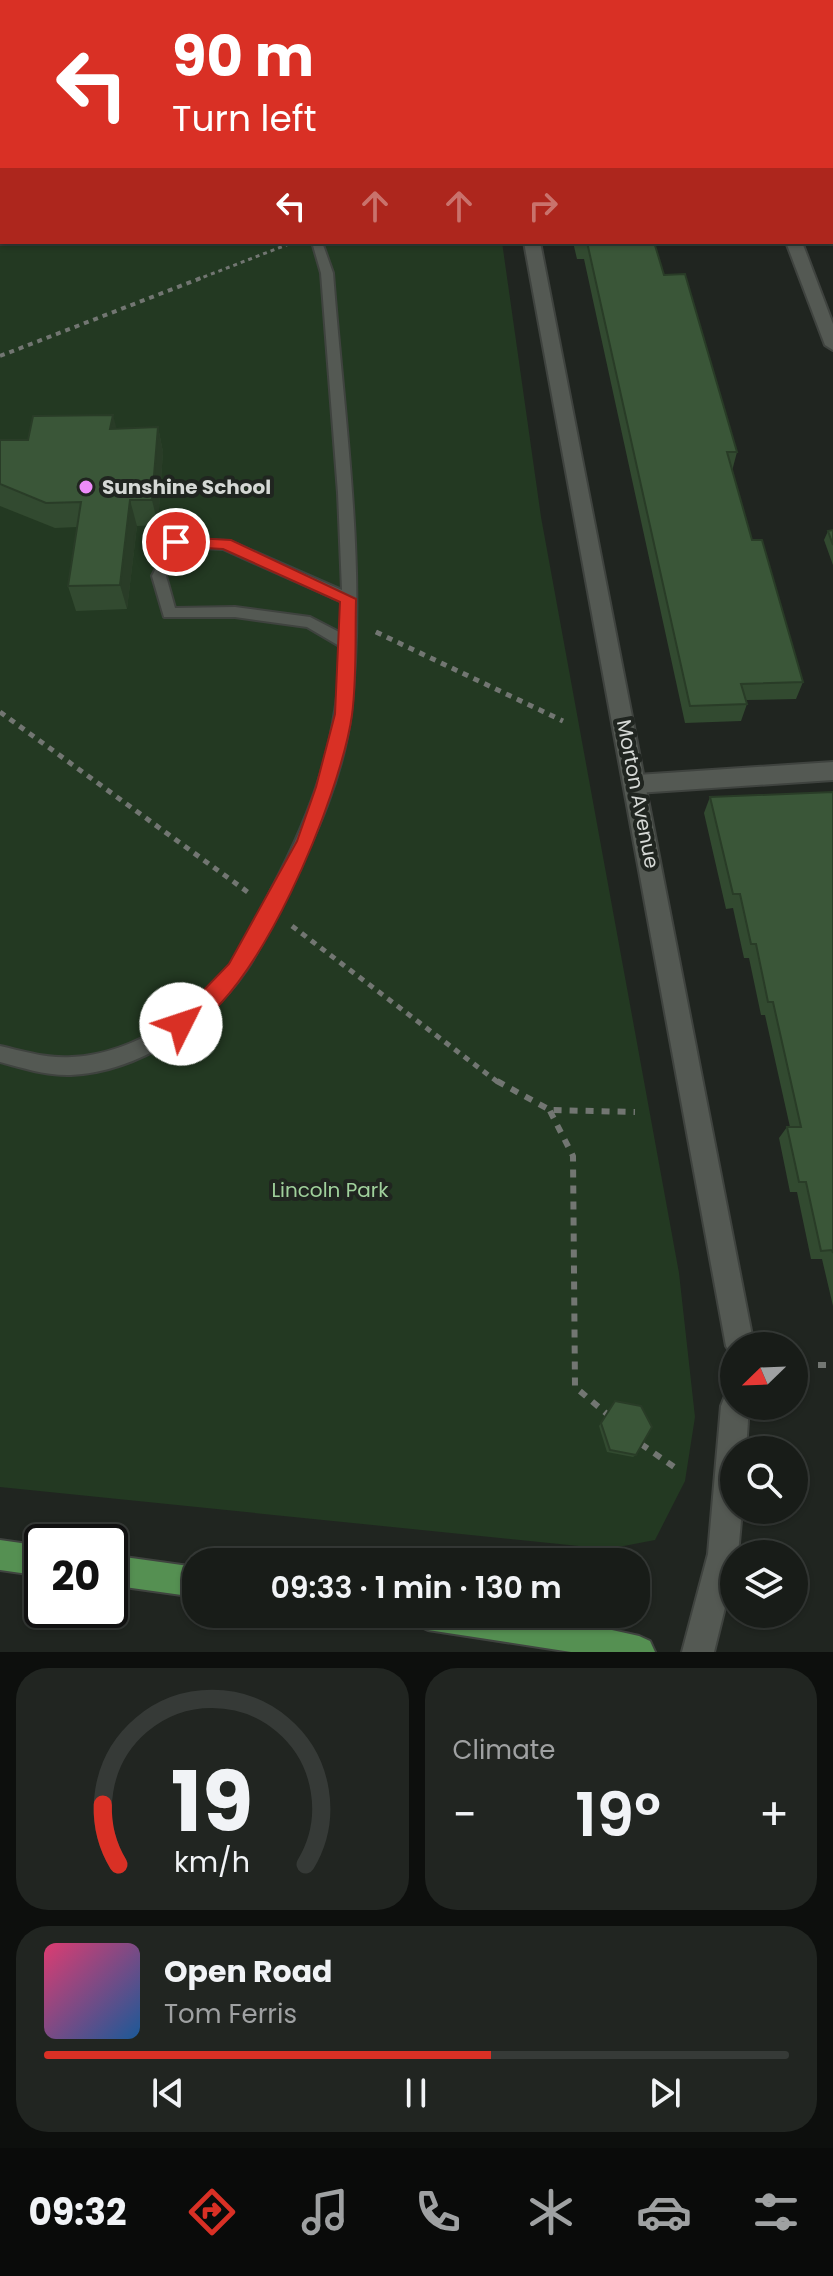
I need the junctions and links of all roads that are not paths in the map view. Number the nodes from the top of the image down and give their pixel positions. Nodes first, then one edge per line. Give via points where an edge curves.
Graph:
1 (318, 244) edge
2 (532, 244) edge
3 (795, 244) edge
4 (833, 345) edge
5 (348, 599) junction
6 (346, 643) junction
7 (833, 771) edge
8 (637, 784) junction
9 (0, 1054) edge
10 (737, 1332) edge
11 (734, 1420) edge
12 (0, 1555) edge
13 (24, 1558) edge
14 (128, 1573) edge
15 (182, 1580) edge
16 (528, 1628) edge
17 (639, 1652) edge
18 (698, 1652) edge

1 - 5 lane via 327,273 350,547
2 - 8 street, Morton Avenue
3 - 4 street
5 - 6 lane
5 - 6 lane via 225,544 176,542 159,576 169,613 235,612 310,622
6 - 9 lane via 343,714 325,787 306,843 236,970 196,1014 117,1056 73,1066
7 - 8 street
8 - 10 street, Morton Avenue
11 - 18 street via 723,1554
12 - 13 main road
14 - 15 main road
16 - 17 main road

